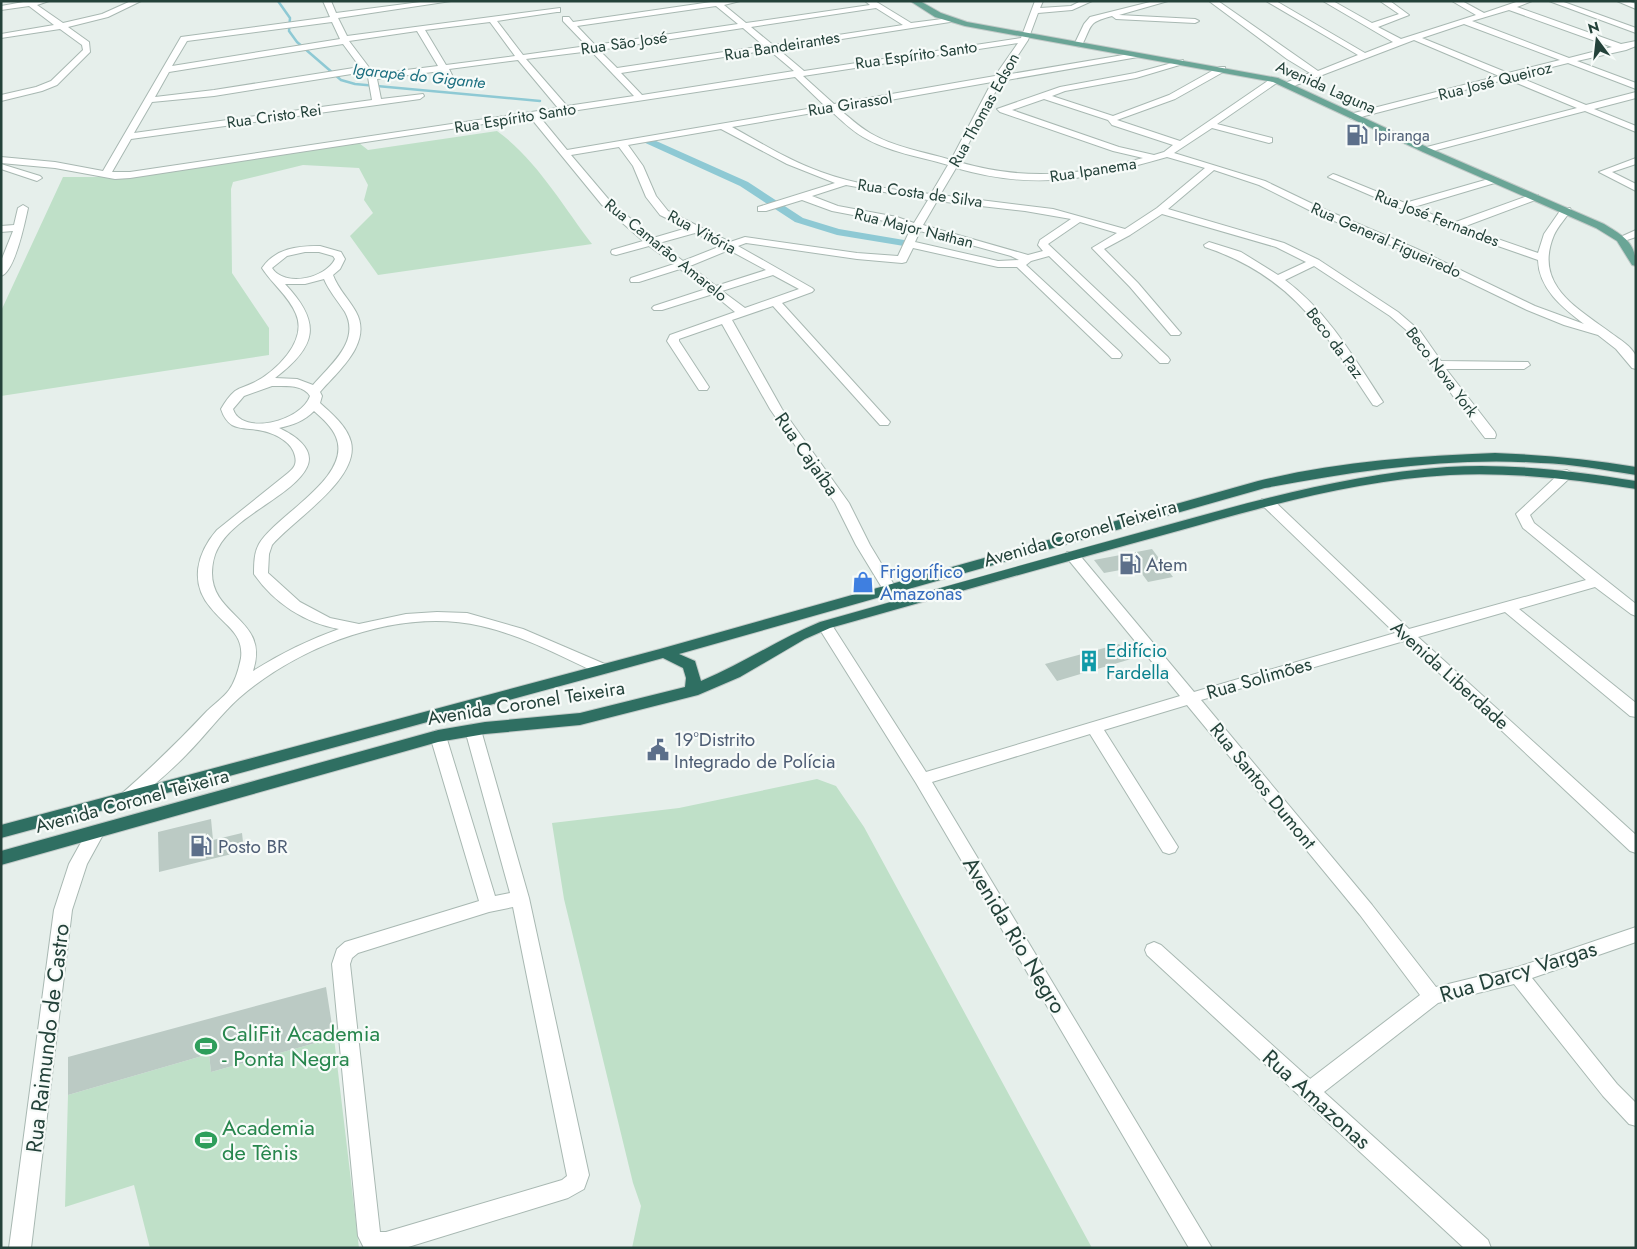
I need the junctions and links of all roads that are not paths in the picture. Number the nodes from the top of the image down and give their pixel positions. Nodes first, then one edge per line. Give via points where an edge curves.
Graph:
1 (46, 1) edge
2 (138, 1) edge
3 (327, 1) edge
4 (448, 1) edge
5 (546, 1) edge
6 (736, 1) edge
7 (914, 1) edge
8 (1039, 1) edge
9 (1088, 1) edge
10 (1164, 1) edge
11 (1213, 1) edge
12 (1270, 1) edge
13 (1327, 1) edge
14 (1384, 1) edge
15 (1456, 1) edge
16 (1553, 1) edge
17 (1621, 1) edge
18 (1524, 2) edge
19 (720, 3) edge
20 (31, 4) junction
21 (872, 4) edge
22 (1509, 7) junction
23 (1636, 7) edge
24 (1, 8) edge
25 (557, 10) junction
26 (1036, 11) junction
27 (1482, 15) junction
28 (1102, 16) junction
29 (334, 17) junction
30 (492, 19) junction
31 (950, 20) junction
32 (1195, 21) dead end
33 (1464, 21) junction
34 (571, 25) junction
35 (744, 25) junction
36 (60, 26) junction
37 (910, 26) junction
38 (1372, 26) junction
39 (420, 29) junction
40 (1636, 32) edge
41 (1, 36) edge
42 (1413, 37) junction
43 (1026, 38) junction
44 (345, 40) junction
45 (1400, 42) junction
46 (1636, 43) edge
47 (1078, 45) junction
48 (1621, 47) junction
49 (593, 48) junction
50 (773, 48) junction
51 (1636, 52) edge
52 (1135, 55) junction
53 (1363, 56) junction
54 (520, 58) junction
55 (1573, 61) junction
56 (1180, 62) junction
57 (445, 68) junction
58 (366, 69) junction
59 (1222, 69) junction
60 (165, 70) junction
61 (614, 71) junction
62 (798, 72) junction
63 (1317, 74) junction
64 (372, 77) junction
65 (1512, 77) junction
66 (450, 79) dead end
67 (997, 80) junction
68 (1275, 80) junction
69 (1288, 85) junction
70 (1636, 86) edge
71 (1042, 95) junction
72 (1636, 95) edge
73 (420, 96) dead end
74 (1, 98) edge
75 (640, 98) junction
76 (148, 100) junction
77 (376, 102) junction
78 (985, 103) junction
79 (831, 107) junction
80 (1586, 108) junction
81 (565, 110) junction
82 (1003, 110) junction
83 (533, 115) junction
84 (1353, 116) junction
85 (1113, 119) junction
86 (1212, 125) junction
87 (724, 126) junction
88 (1636, 129) edge
89 (128, 137) junction
90 (1270, 140) dead end
91 (622, 144) junction
92 (1182, 145) junction
93 (1426, 150) junction
94 (566, 153) junction
95 (1167, 154) junction
96 (1155, 158) junction
97 (1, 160) edge
98 (1636, 161) edge
99 (953, 165) junction
100 (1, 166) edge
101 (1212, 167) junction
102 (106, 174) junction
103 (1333, 177) dead end
104 (38, 178) dead end
105 (1496, 180) junction
106 (845, 182) junction
107 (1634, 186) edge
108 (802, 196) junction
109 (933, 197) junction
110 (1534, 197) junction
111 (1404, 207) junction
112 (23, 208) dead end
113 (762, 209) dead end
114 (1161, 210) junction
115 (1566, 210) junction
116 (1079, 218) junction
117 (917, 227) junction
118 (1453, 227) junction
119 (19, 228) junction
120 (1, 229) edge
121 (696, 229) junction
122 (1126, 233) junction
123 (1636, 233) edge
124 (1621, 240) junction
125 (651, 242) junction
126 (734, 244) junction
127 (910, 244) junction
128 (1209, 244) dead end
129 (616, 252) dead end
130 (1052, 252) junction
131 (1541, 258) junction
132 (1024, 262) junction
133 (1315, 262) junction
134 (1636, 263) edge
135 (683, 265) junction
136 (775, 271) junction
137 (1, 273) edge
138 (326, 274) junction
139 (273, 277) junction
140 (1278, 279) junction
141 (635, 280) dead end
142 (715, 290) junction
143 (776, 303) junction
144 (658, 308) dead end
145 (744, 313) junction
146 (726, 320) junction
147 (1602, 332) junction
148 (1175, 333) dead end
149 (1116, 355) dead end
150 (1164, 360) dead end
151 (1437, 365) junction
152 (1524, 365) dead end
153 (1636, 365) edge
154 (258, 385) junction
155 (703, 387) dead end
156 (314, 398) junction
157 (1377, 402) dead end
158 (884, 422) dead end
159 (265, 427) junction
160 (1490, 436) dead end
161 (1636, 471) edge
162 (1567, 474) junction
163 (1636, 485) edge
164 (1267, 502) junction
165 (1072, 554) junction
166 (1597, 582) junction
167 (889, 588) junction
168 (1509, 608) junction
169 (1636, 611) edge
170 (825, 625) junction
171 (360, 628) junction
172 (1406, 635) junction
173 (664, 652) junction
174 (602, 669) junction
175 (692, 691) junction
176 (235, 693) junction
177 (1191, 698) junction
178 (1636, 712) edge
179 (1093, 726) junction
180 (473, 730) junction
181 (438, 736) junction
182 (922, 779) junction
183 (125, 800) junction
184 (1, 832) edge
185 (95, 833) junction
186 (1636, 846) edge
187 (1169, 848) dead end
188 (1, 858) edge
189 (520, 898) junction
190 (489, 905) junction
191 (1636, 934) edge
192 (1154, 950) dead end
193 (1518, 975) junction
194 (1432, 996) junction
195 (1309, 1092) junction
196 (1636, 1117) edge
197 (20, 1248) edge
198 (1201, 1248) edge
199 (1480, 1248) edge

1 - 20 street
2 - 36 street via 106,15
3 - 29 street
4 - 29 street
5 - 25 street
6 - 19 street
7 - 31 main road, Avenida Laguna
8 - 26 street, Rua Thomas Edson
9 - 26 street via 1072,8
10 - 28 street
11 - 63 street
12 - 53 street
13 - 38 street
14 - 38 street via 1406,15
15 - 27 street
16 - 40 street
17 - 23 street
18 - 22 street
19 - 34 street
19 - 35 street, Rua Ipanema
20 - 24 street
20 - 36 street
21 - 35 street, Rua São José
21 - 37 street
22 - 27 street
22 - 48 street
25 - 30 street
25 - 34 street
26 - 43 street, Rua Thomas Edson
27 - 33 street
28 - 32 street
28 - 47 street via 1088,24
29 - 44 street
29 - 60 street via 191,38 182,41
30 - 39 street
30 - 54 street
31 - 37 street, Rua Bandeirantes
31 - 43 main road, Avenida Laguna
33 - 42 street
33 - 55 street
34 - 49 street
35 - 49 street, Rua São José
35 - 50 street, Rua Ipanema
36 - 41 street
36 - 74 street via 86,44 86,52 51,85
37 - 50 street, Rua Bandeirantes
38 - 45 street
39 - 44 street
39 - 57 street
42 - 45 street
42 - 65 street
43 - 47 main road, Avenida Laguna
43 - 62 street, Rua Espírito Santo
43 - 67 street, Rua Thomas Edson
44 - 58 street
44 - 60 street
45 - 53 street
46 - 48 street, Rua José Queiroz
47 - 52 main road, Avenida Laguna
48 - 51 street
48 - 55 street, Rua José Queiroz
49 - 54 street, Rua São José
49 - 61 street
50 - 61 street, Rua Bandeirantes
50 - 62 street, Rua Ipanema
52 - 56 main road, Avenida Laguna
52 - 67 street, Rua Girassol
53 - 63 street
54 - 57 street, Rua São José
54 - 81 street
55 - 65 street, Rua José Queiroz
55 - 70 street
56 - 59 main road, Avenida Laguna
56 - 71 street
57 - 64 street, Rua São José
57 - 66 street
58 - 64 street
58 - 76 street
59 - 68 main road, Avenida Laguna
59 - 85 street via 1172,97
60 - 76 street
61 - 75 street
62 - 75 street, Rua Espírito Santo
62 - 79 street, Rua Ipanema
63 - 69 street
64 - 77 street
65 - 80 street
65 - 84 street, Rua José Queiroz
67 - 78 street, Rua Thomas Edson
67 - 79 street, Rua Girassol
68 - 69 main road, Avenida Laguna
68 - 86 street, Rua Ipanema
69 - 84 main road, Avenida Laguna
71 - 82 street
71 - 85 street
72 - 80 street
73 - 77 street, Rua Cristo Rei
75 - 81 street, Rua Espírito Santo
76 - 89 street
77 - 89 street, Rua Cristo Rei
78 - 82 street
78 - 99 street, Rua Thomas Edson
79 - 87 street, Rua Girassol
79 - 99 street, Rua Ipanema via 868,136
80 - 88 street
80 - 93 street
81 - 83 street, Rua Espírito Santo
82 - 96 street via 1116,149
83 - 94 street, Rua Camarão Amarelo
83 - 102 street, Rua Espírito Santo via 145,173
84 - 93 main road, Avenida Laguna
85 - 92 street via 1115,123
86 - 90 street
86 - 92 street, Rua Ipanema
87 - 91 street, Rua Girassol
87 - 106 street, Rua Costa de Silva via 803,168
89 - 102 street
91 - 94 street, Rua Girassol
91 - 121 street, Rua Vitória via 638,166 657,206 674,219
92 - 95 street, Rua Ipanema
93 - 105 main road, Avenida Laguna
94 - 125 street, Rua Camarão Amarelo via 606,203
95 - 96 street, Rua Ipanema
95 - 101 street, Rua General Figueiredo
96 - 99 street, Rua Ipanema via 1058,178 1003,176
97 - 102 street, Rua Espírito Santo
98 - 107 street via 1604,172
99 - 109 street, Rua Thomas Edson
100 - 104 street
101 - 114 street
101 - 147 street, Rua General Figueiredo via 1262,183 1531,308
103 - 111 street, Rua José Fernandes
105 - 110 main road, Avenida Laguna
105 - 111 street
106 - 108 street
106 - 109 street, Rua Costa de Silva via 888,192
108 - 113 street
108 - 117 street, Rua Major Nathan via 836,209
109 - 116 street, Rua Costa de Silva
109 - 117 street, Rua Thomas Edson
110 - 115 main road, Avenida Laguna
110 - 118 street
111 - 118 street, Rua José Fernandes
112 - 119 street
114 - 122 street
114 - 133 street, Beco Nova York via 1280,245
115 - 124 main road, Avenida Laguna
115 - 131 street via 1552,227
116 - 122 street, Rua Costa de Silva
116 - 130 street via 1044,242
117 - 127 street, Rua Thomas Edson
117 - 132 street, Rua Major Nathan via 1015,254
118 - 131 street, Rua José Fernandes
119 - 120 street
119 - 137 street
121 - 125 street
121 - 126 street, Rua Vitória
122 - 148 street via 1097,248
123 - 124 street
124 - 134 main road, Avenida Laguna
125 - 129 street
125 - 135 street, Rua Camarão Amarelo
126 - 127 street, Rua Thomas Edson via 749,240 902,260
126 - 135 street
126 - 136 street, Rua Vitória
127 - 132 street via 998,264
128 - 140 street, Beco da Paz via 1249,259
130 - 132 street
130 - 150 street
131 - 147 street via 1545,277 1553,292
132 - 149 street, Rua Major Nathan via 1026,272
133 - 140 street
133 - 151 street, Beco Nova York via 1404,322 1416,333
135 - 141 street
135 - 142 street, Rua Camarão Amarelo
136 - 142 street
136 - 143 street, Rua Vitória via 807,288 807,292
138 - 139 street via 297,281
138 - 139 street via 340,264 340,259 337,254 320,248 285,253 270,262 267,268
138 - 156 street via 334,292 352,314 357,325 356,337
139 - 154 street via 296,304 304,320 304,339 294,356
140 - 157 street, Beco da Paz via 1308,306 1328,330
142 - 144 street
142 - 145 street, Rua Camarão Amarelo
143 - 145 street
143 - 158 street
145 - 146 street
146 - 155 street via 674,337
146 - 167 street, Rua Cajaíba via 776,409 842,503 862,545
147 - 153 street
151 - 152 street
151 - 160 street, Beco Nova York
154 - 156 street via 295,382 307,386
154 - 159 street via 237,395 227,408 228,415 241,424
156 - 159 street via 310,411 294,421
156 - 171 street via 340,432 345,445 342,464 315,498 265,545 261,574 302,611 320,620
159 - 176 street via 286,436 298,446 302,464 286,482 228,528 211,547 205,562 205,584 212,601 238,625 247,641 248,662
161 - 167 highway, Avenida Coronel Teixeira via 1498,457 1436,458 1328,472 1263,484
162 - 163 highway, Avenida Coronel Teixeira
162 - 164 highway, Avenida Coronel Teixeira via 1450,471 1407,475
162 - 166 street via 1523,514 1528,525
164 - 165 highway, Avenida Coronel Teixeira
164 - 172 street, Avenida Liberdade
165 - 170 highway, Avenida Coronel Teixeira
165 - 177 street, Rua Santos Dumont
166 - 168 street, Rua Solimões
166 - 169 street
167 - 173 highway, Avenida Coronel Teixeira
168 - 172 street, Rua Solimões
168 - 178 street
170 - 175 highway, Avenida Coronel Teixeira via 734,673
170 - 182 street, Avenida Rio Negro
171 - 174 street via 420,618 468,618 494,624
171 - 176 street via 314,644 287,658
172 - 177 street, Rua Solimões
172 - 186 street, Avenida Liberdade
173 - 174 highway, Avenida Coronel Teixeira
173 - 175 highway via 690,665 694,678
174 - 183 highway, Avenida Coronel Teixeira
175 - 180 highway, Avenida Coronel Teixeira via 580,719
176 - 183 street via 179,752
177 - 179 street, Rua Solimões
177 - 194 street, Rua Santos Dumont
179 - 182 street, Rua Solimões
179 - 187 street
180 - 181 highway, Avenida Coronel Teixeira
180 - 189 street
181 - 185 highway, Avenida Coronel Teixeira
181 - 190 street
182 - 198 street, Avenida Rio Negro
183 - 184 highway, Avenida Coronel Teixeira
185 - 188 highway, Avenida Coronel Teixeira
185 - 197 street, Rua Raimundo de Castro via 78,864 63,910
189 - 190 street
189 - 190 street via 578,1175 576,1182 568,1188 386,1243 374,1243 369,1236 341,964 344,954 352,947
191 - 193 street, Rua Darcy Vargas
192 - 195 street, Rua Amazonas
193 - 194 street, Rua Darcy Vargas
193 - 196 street via 1610,1090
194 - 195 street, Rua Darcy Vargas
195 - 199 street, Rua Amazonas

